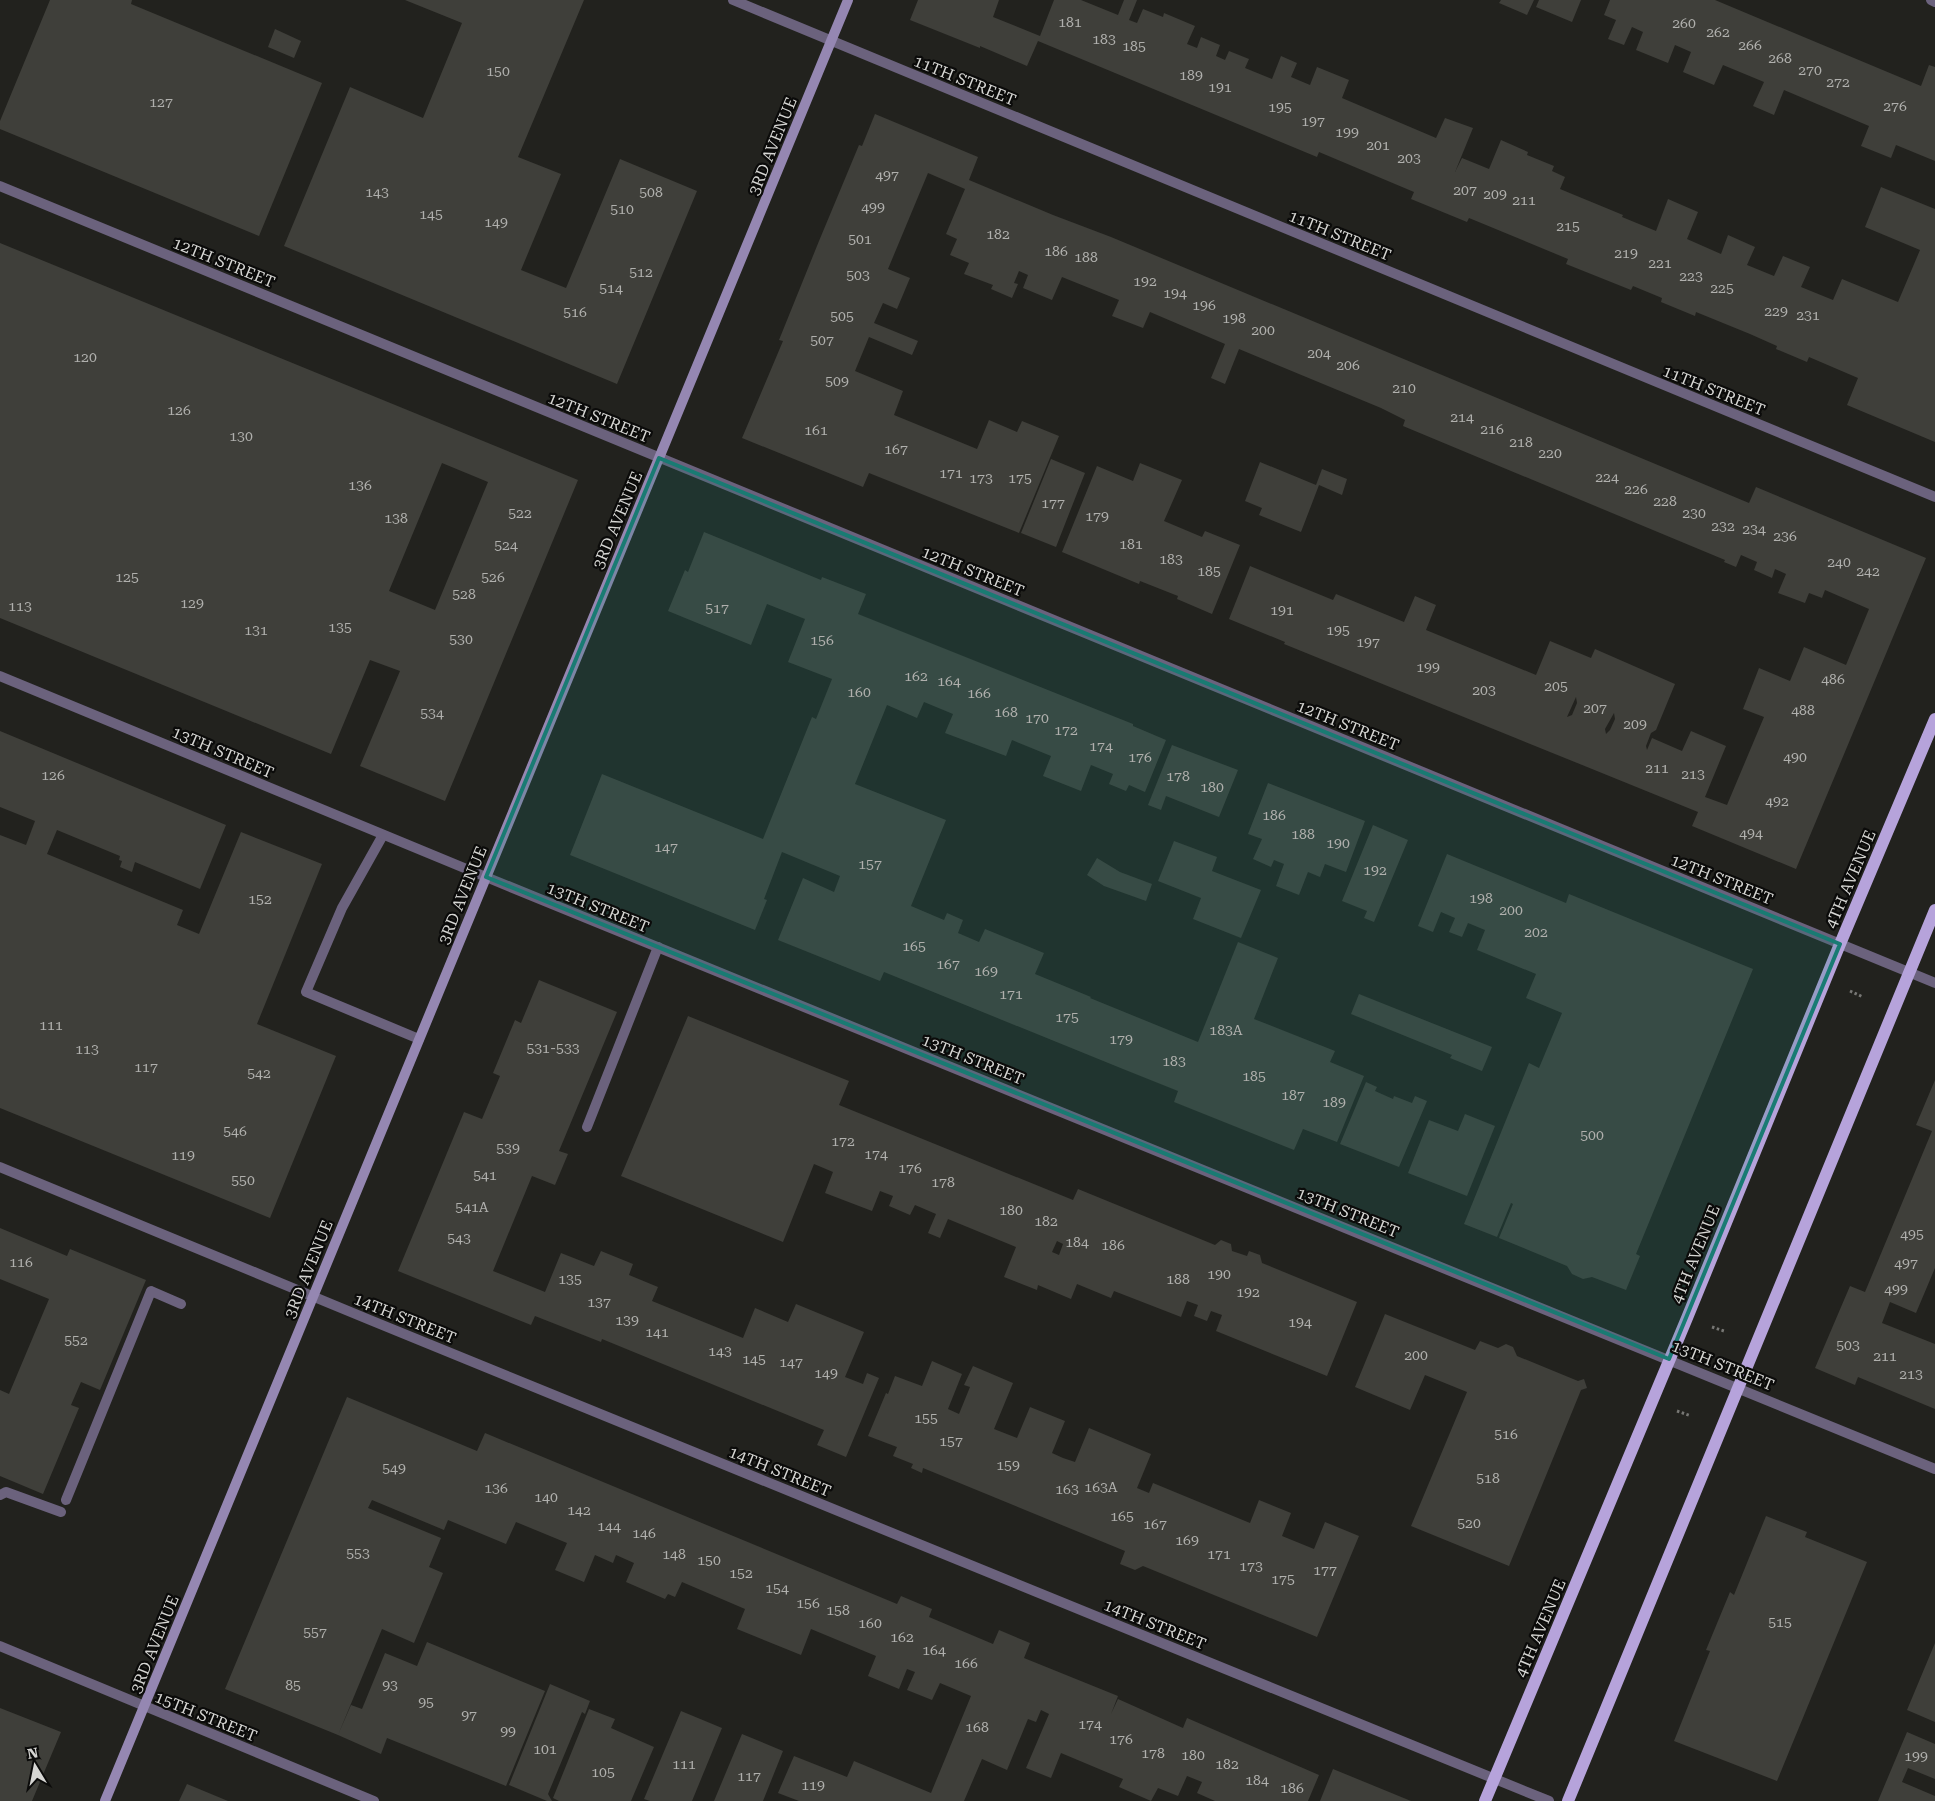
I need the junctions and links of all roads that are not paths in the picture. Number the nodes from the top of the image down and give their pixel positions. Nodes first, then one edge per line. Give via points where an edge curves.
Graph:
1 (733, 0) edge
2 (848, 0) edge
3 (1931, 0) edge
4 (1935, 2) edge
5 (832, 40) junction
6 (0, 186) edge
7 (659, 458) junction
8 (1935, 497) edge
9 (0, 676) edge
10 (1935, 719) edge
11 (383, 835) junction
12 (486, 877) junction
13 (1935, 910) edge
14 (1840, 944) junction
15 (658, 947) junction
16 (1909, 972) junction
17 (1935, 983) edge
18 (419, 1039) junction
19 (587, 1127) dead end
20 (0, 1166) edge
21 (313, 1296) junction
22 (181, 1304) dead end
23 (1669, 1359) junction
24 (1738, 1388) junction
25 (1935, 1469) edge
26 (0, 1495) edge
27 (66, 1500) dead end
28 (61, 1512) dead end
29 (0, 1646) edge
30 (144, 1707) junction
31 (1494, 1779) junction
32 (105, 1801) edge
33 (374, 1801) edge
34 (1485, 1801) edge
35 (1549, 1801) edge
36 (1568, 1801) edge

1 - 5 street, 11TH STREET
2 - 5 main road, 3RD AVENUE
3 - 4 street
5 - 7 main road, 3RD AVENUE
5 - 8 street, 11TH STREET
6 - 7 street, 12TH STREET
7 - 12 main road, 3RD AVENUE
7 - 14 street, 12TH STREET
9 - 11 street, 13TH STREET
10 - 14 main road, 4TH AVENUE
11 - 12 street, 13TH STREET
11 - 18 street via 342,908 306,992
12 - 15 street, 13TH STREET
12 - 18 main road, 3RD AVENUE
13 - 16 main road
14 - 16 street, 12TH STREET
14 - 23 main road, 4TH AVENUE
15 - 19 street
15 - 23 street, 13TH STREET
16 - 17 street, 12TH STREET
16 - 24 main road
18 - 21 main road, 3RD AVENUE
20 - 21 street, 14TH STREET
21 - 30 main road, 3RD AVENUE
21 - 31 street, 14TH STREET
22 - 27 street via 151,1291
23 - 24 street, 13TH STREET
23 - 31 main road, 4TH AVENUE
24 - 25 street, 13TH STREET
24 - 36 main road
26 - 28 street via 6,1492
29 - 30 street, 15TH STREET
30 - 32 main road, 3RD AVENUE
30 - 33 street, 15TH STREET
31 - 34 main road, 4TH AVENUE
31 - 35 street, 14TH STREET

